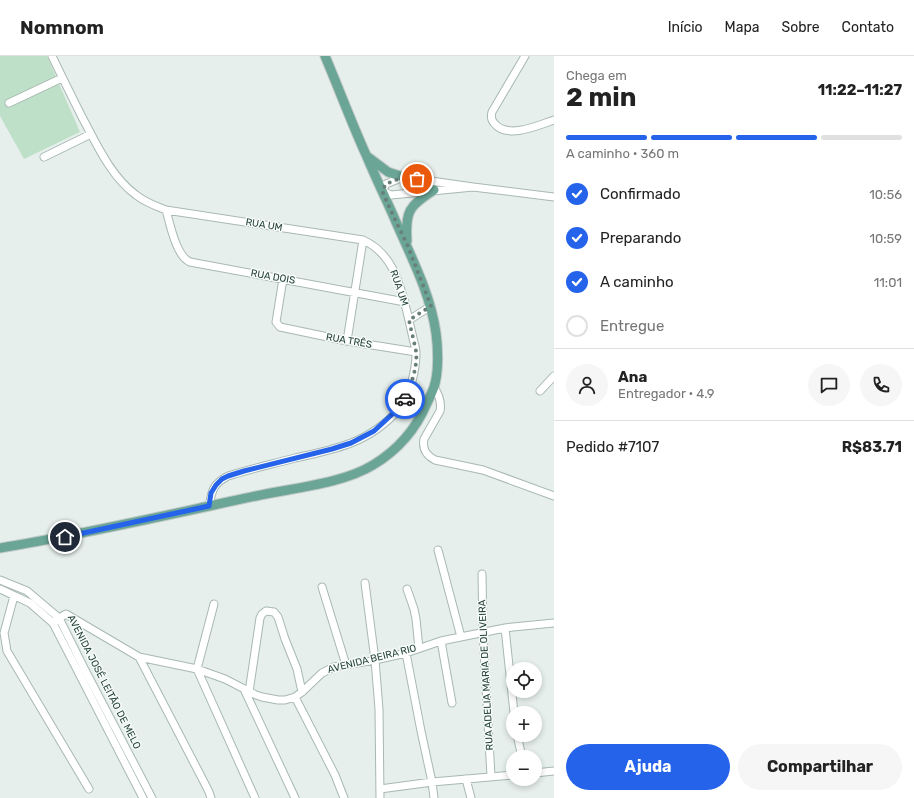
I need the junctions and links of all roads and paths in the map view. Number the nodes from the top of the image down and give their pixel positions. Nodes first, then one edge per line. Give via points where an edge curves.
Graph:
1 (52, 56) edge
2 (325, 56) edge
3 (525, 56) edge
4 (62, 78) junction
5 (9, 103) dead end
6 (554, 120) edge
7 (91, 134) junction
8 (366, 156) junction
9 (44, 157) dead end
10 (403, 177) junction
11 (473, 187) junction
12 (434, 190) junction
13 (382, 191) junction
14 (554, 197) edge
15 (166, 210) junction
16 (363, 240) junction
17 (407, 244) junction
18 (282, 279) junction
19 (355, 292) junction
20 (404, 302) junction
21 (431, 306) junction
22 (409, 320) junction
23 (348, 341) junction
24 (416, 352) junction
25 (554, 376) edge
26 (434, 387) junction
27 (540, 391) dead end
28 (554, 496) edge
29 (209, 506) junction
30 (0, 548) edge
31 (438, 550) dead end
32 (482, 574) dead end
33 (0, 580) edge
34 (365, 583) dead end
35 (322, 588) dead end
36 (0, 589) edge
37 (407, 589) dead end
38 (14, 596) junction
39 (32, 600) junction
40 (214, 604) dead end
41 (59, 618) junction
42 (53, 623) junction
43 (554, 623) edge
44 (505, 628) junction
45 (483, 633) junction
46 (461, 637) junction
47 (441, 641) junction
48 (419, 648) junction
49 (406, 653) junction
50 (139, 657) junction
51 (375, 660) junction
52 (346, 665) junction
53 (197, 669) junction
54 (246, 690) junction
55 (302, 692) junction
56 (295, 697) junction
57 (452, 703) dead end
58 (513, 706) edge
59 (112, 730) junction
60 (554, 771) edge
61 (542, 772) edge
62 (506, 775) edge
63 (491, 776) junction
64 (466, 779) junction
65 (432, 782) junction
66 (89, 789) dead end
67 (380, 789) junction
68 (143, 798) edge
69 (152, 798) edge
70 (211, 798) edge
71 (255, 798) edge
72 (295, 798) edge
73 (344, 798) edge
74 (380, 798) edge
75 (434, 798) edge
76 (471, 798) edge

1 - 4 street, RUA UM
2 - 8 main road
3 - 6 street via 492,112 493,122 505,130 518,131
4 - 5 street
4 - 7 street, RUA UM
7 - 9 street
7 - 15 street, RUA UM via 125,186 143,200
8 - 10 main road via 388,172
8 - 13 main road
10 - 11 street
10 - 13 street via 386,184
11 - 12 street
11 - 14 street
12 - 13 street via 391,195
12 - 17 main road via 418,201 409,212 406,226
13 - 17 main road
15 - 16 street, RUA UM
15 - 18 street, RUA DOIS via 179,251 185,260
16 - 19 street
16 - 20 street, RUA UM via 374,246 391,265
17 - 21 main road
18 - 19 street, RUA DOIS
18 - 23 street, RUA TRÊS via 276,322 278,325 282,328
19 - 20 street, RUA DOIS
19 - 23 street
20 - 22 street, RUA UM
21 - 22 street
21 - 26 main road via 437,350
22 - 24 street, RUA UM
23 - 24 street, RUA TRÊS
24 - 29 street, RUA UM via 413,376 404,400 374,431 332,449 228,476 214,488
25 - 27 street
26 - 28 street via 441,406 424,439 424,447 430,457 483,470
26 - 29 main road via 410,433 400,444 369,467 350,476
29 - 30 main road via 51,540
31 - 46 street
32 - 45 street, RUA ADELIA MARIA DE OLIVEIRA
33 - 39 street, AVENIDA JOSÉ LEITÃO DE MELO via 27,591
34 - 51 street
35 - 52 street
36 - 38 street, AVENIDA JOSÉ LEITÃO DE MELO
37 - 48 street via 414,609
38 - 39 street, AVENIDA JOSÉ LEITÃO DE MELO
38 - 66 street via 4,633 7,651
39 - 41 street, AVENIDA JOSÉ LEITÃO DE MELO
39 - 42 street, AVENIDA JOSÉ LEITÃO DE MELO
40 - 53 street
41 - 42 street
41 - 50 street, AVENIDA BEIRA RIO via 66,614
41 - 59 street, AVENIDA JOSÉ LEITÃO DE MELO
42 - 59 street, AVENIDA JOSÉ LEITÃO DE MELO
43 - 44 street, AVENIDA BEIRA RIO
44 - 45 street, AVENIDA BEIRA RIO
44 - 58 street
45 - 46 street, AVENIDA BEIRA RIO
45 - 63 street, RUA ADELIA MARIA DE OLIVEIRA
46 - 47 street, AVENIDA BEIRA RIO
47 - 48 street, AVENIDA BEIRA RIO
47 - 57 street
48 - 49 street, AVENIDA BEIRA RIO
49 - 51 street, AVENIDA BEIRA RIO
49 - 65 street
50 - 53 street, AVENIDA BEIRA RIO
50 - 70 street
51 - 52 street, AVENIDA BEIRA RIO
51 - 67 street via 379,709
52 - 55 street, AVENIDA BEIRA RIO via 322,672
53 - 54 street, AVENIDA BEIRA RIO
53 - 71 street
54 - 55 street via 260,618 266,611 274,612 278,617 297,669
54 - 56 street, AVENIDA BEIRA RIO via 278,700
54 - 72 street
55 - 56 street, AVENIDA BEIRA RIO
56 - 73 street
59 - 68 street, AVENIDA JOSÉ LEITÃO DE MELO
59 - 69 street, AVENIDA JOSÉ LEITÃO DE MELO
60 - 61 street
62 - 63 street
63 - 64 street
64 - 65 street
64 - 76 street
65 - 67 street
65 - 75 street
67 - 74 street

